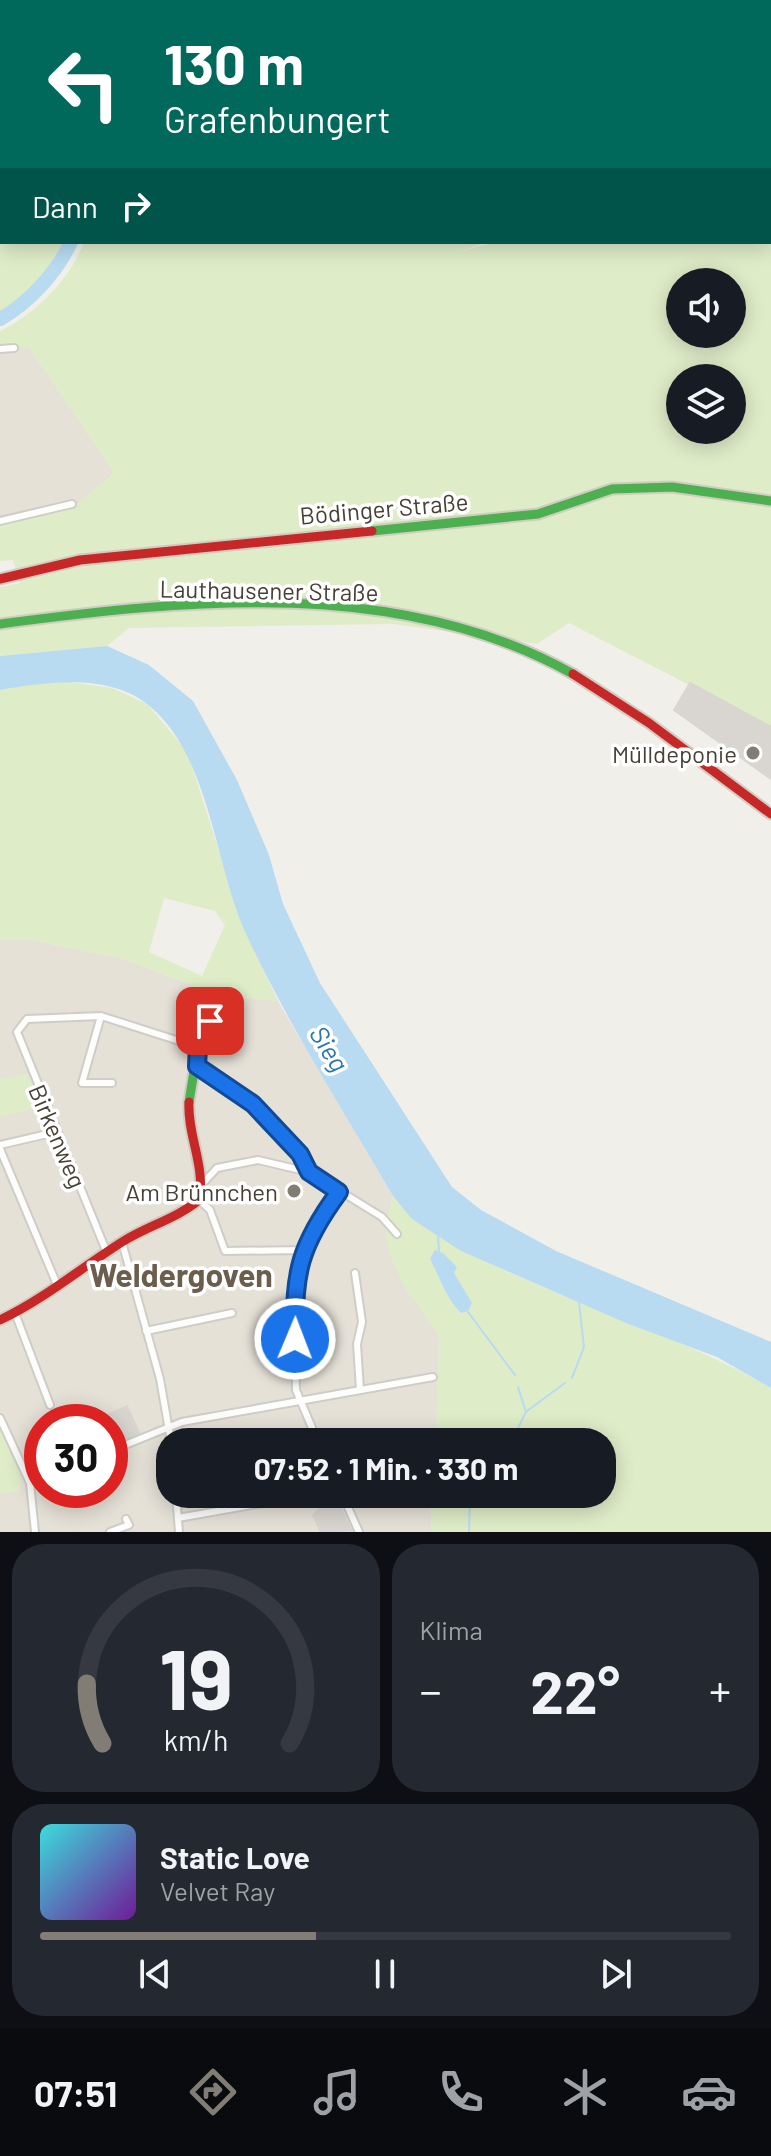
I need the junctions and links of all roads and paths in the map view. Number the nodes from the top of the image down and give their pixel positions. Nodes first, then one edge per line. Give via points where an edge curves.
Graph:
1 (14, 348) dead end
2 (0, 349) edge
3 (771, 501) edge
4 (72, 504) dead end
5 (0, 521) edge
6 (0, 579) edge
7 (0, 624) edge
8 (771, 814) edge
9 (221, 995) dead end
10 (101, 1016) junction
11 (198, 1047) junction
12 (197, 1066) junction
13 (112, 1083) dead end
14 (56, 1132) junction
15 (0, 1147) edge
16 (309, 1172) junction
17 (204, 1182) junction
18 (339, 1192) junction
19 (199, 1200) junction
20 (397, 1234) dead end
21 (122, 1242) junction
22 (303, 1250) junction
23 (107, 1253) junction
24 (355, 1273) dead end
25 (58, 1287) junction
26 (15, 1313) junction
27 (232, 1313) dead end
28 (0, 1320) edge
29 (146, 1331) junction
30 (433, 1377) dead end
31 (360, 1390) junction
32 (299, 1401) junction
33 (50, 1404) edge
34 (0, 1418) edge
35 (170, 1427) junction
36 (312, 1428) edge
37 (128, 1444) edge
38 (24, 1470) edge
39 (33, 1508) edge
40 (177, 1508) edge
41 (235, 1508) edge
42 (348, 1508) edge
43 (178, 1518) junction
44 (126, 1519) dead end
45 (35, 1532) edge
46 (110, 1532) edge
47 (179, 1532) edge
48 (359, 1532) edge

1 - 2 street
3 - 6 street, Bödinger Straße via 672,487 612,489 538,514 80,560
4 - 5 street
7 - 8 street, Lauthausener Straße via 90,611 289,605 383,611 450,623 517,645 591,685
9 - 11 street
10 - 11 street
10 - 13 street via 82,1083
10 - 14 street, Birkenweg via 27,1019 17,1032
11 - 12 street
12 - 16 street via 253,1104 300,1154
12 - 17 street via 190,1125
14 - 15 street
14 - 23 street, Birkenweg
15 - 25 street
16 - 17 street via 258,1160 217,1168
16 - 18 street
17 - 19 street
18 - 20 street via 382,1217
18 - 22 street
19 - 21 street via 173,1219
19 - 22 street via 210,1210 225,1251
21 - 23 street
21 - 29 street
22 - 32 street via 294,1314
23 - 25 street
24 - 31 street via 362,1322 356,1354
25 - 26 street
26 - 28 street
26 - 33 street
27 - 29 street
29 - 35 street
30 - 31 street
31 - 32 street
32 - 35 street
32 - 36 street
34 - 38 street
35 - 37 street
39 - 45 street
40 - 43 street
41 - 43 street
42 - 48 street
43 - 47 street
44 - 46 street via 129,1525

